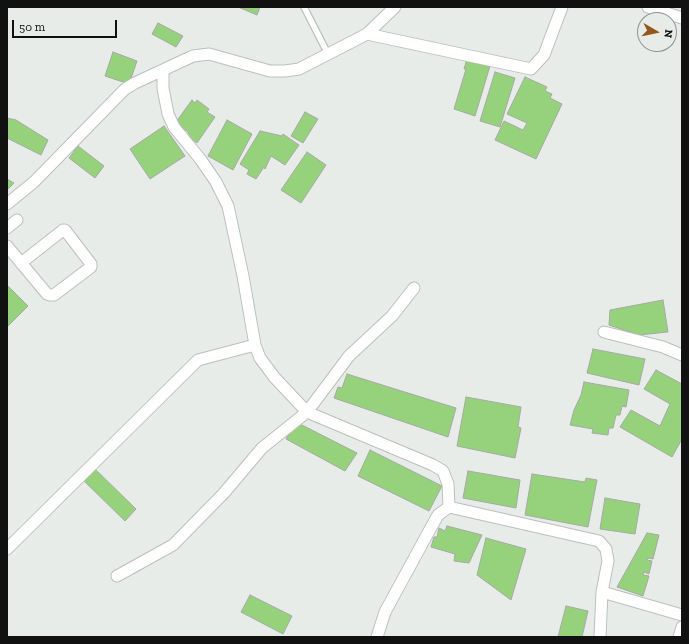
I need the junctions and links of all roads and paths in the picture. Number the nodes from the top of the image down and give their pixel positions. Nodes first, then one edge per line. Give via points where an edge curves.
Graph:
1 (304, 7) edge
2 (394, 7) edge
3 (562, 7) edge
4 (648, 7) edge
5 (682, 18) edge
6 (367, 34) junction
7 (328, 54) junction
8 (163, 71) junction
9 (7, 204) edge
10 (16, 220) dead end
11 (7, 228) edge
12 (7, 246) edge
13 (21, 263) junction
14 (414, 288) dead end
15 (604, 332) dead end
16 (255, 345) junction
17 (682, 355) edge
18 (307, 412) junction
19 (449, 508) junction
20 (7, 549) edge
21 (118, 576) dead end
22 (602, 592) junction
23 (682, 616) edge
24 (682, 628) edge
25 (377, 637) edge
26 (600, 637) edge
27 (679, 637) edge

1 - 7 lane
2 - 6 street
3 - 6 street via 544,55 531,69
4 - 5 street
6 - 7 street
7 - 8 street via 299,69 285,71 270,71 209,54 193,56
8 - 9 street via 125,89 34,182
8 - 16 street via 168,114 174,127 205,165 228,206
10 - 11 street
12 - 13 street
13 - 13 street via 50,296 91,267 65,230
14 - 18 street via 392,316 349,356
15 - 17 street via 663,347
16 - 18 street via 260,358 275,378
16 - 20 street via 198,360
18 - 19 street via 443,471 448,484
18 - 21 street via 262,448 224,494 173,545
19 - 22 street via 599,541 606,549 608,562
19 - 25 street via 438,515 431,527 385,612
22 - 23 street
22 - 26 street
24 - 27 street

